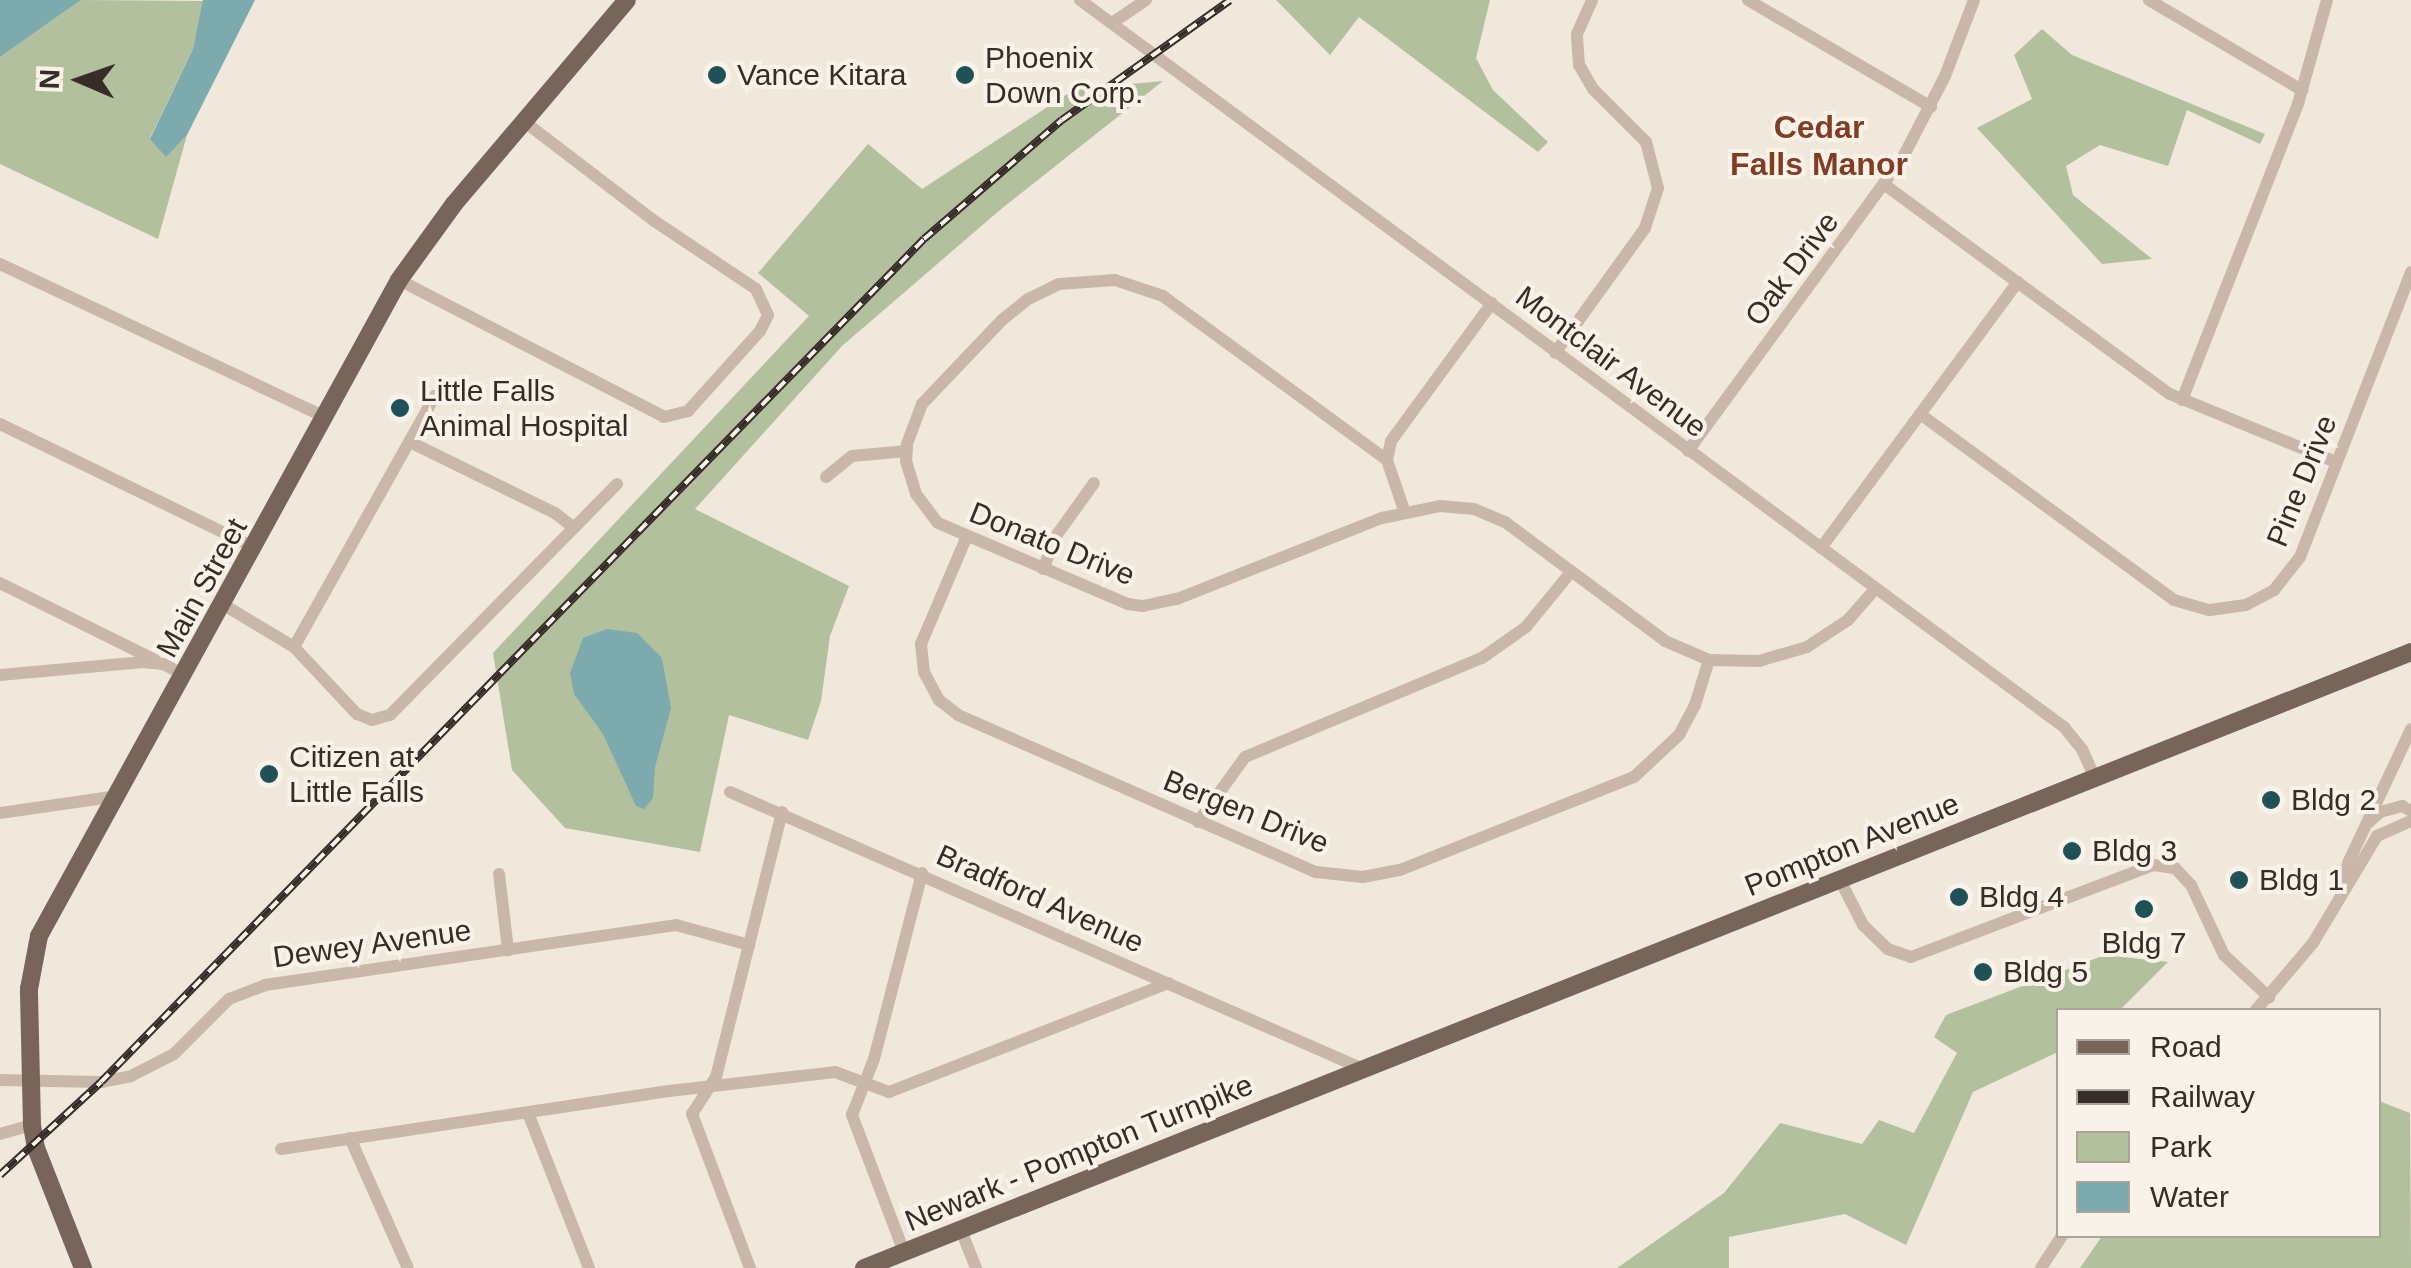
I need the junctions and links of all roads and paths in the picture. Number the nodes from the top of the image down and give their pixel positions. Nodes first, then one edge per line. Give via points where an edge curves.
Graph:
1 (627, 0) edge
2 (1080, 0) edge
3 (1146, 0) edge
4 (1592, 0) edge
5 (1748, 0) edge
6 (1974, 0) edge
7 (2149, 0) edge
8 (2327, 0) edge
9 (1112, 23) junction
10 (2302, 90) junction
11 (1931, 107) junction
12 (525, 122) junction
13 (1885, 185) junction
14 (0, 264) edge
15 (2411, 272) edge
16 (399, 280) junction
17 (2018, 282) junction
18 (1492, 304) junction
19 (1556, 353) junction
20 (435, 396) dead end
21 (2182, 400) junction
22 (1920, 414) junction
23 (327, 418) junction
24 (0, 424) edge
25 (410, 442) junction
26 (906, 451) junction
27 (1688, 451) junction
28 (1387, 460) junction
29 (2336, 462) junction
30 (826, 477) dead end
31 (1094, 483) dead end
32 (616, 484) dead end
33 (1404, 510) junction
34 (574, 528) junction
35 (966, 536) junction
36 (255, 548) junction
37 (1821, 548) junction
38 (1044, 569) junction
39 (1571, 572) junction
40 (0, 583) edge
41 (1875, 589) junction
42 (224, 605) junction
43 (294, 647) junction
44 (2411, 652) edge
45 (1708, 660) junction
46 (163, 664) junction
47 (0, 675) edge
48 (186, 675) junction
49 (2411, 729) edge
50 (2095, 778) junction
51 (730, 792) dead end
52 (118, 796) junction
53 (2411, 811) edge
54 (782, 812) junction
55 (0, 813) edge
56 (2411, 820) edge
57 (1198, 822) junction
58 (2365, 825) junction
59 (922, 873) junction
60 (499, 874) dead end
61 (1840, 880) junction
62 (2339, 899) junction
63 (749, 945) junction
64 (508, 950) junction
65 (1168, 983) junction
66 (2269, 997) junction
67 (2258, 1008) edge
68 (1363, 1069) junction
69 (0, 1080) edge
70 (30, 1080) junction
71 (863, 1085) junction
72 (712, 1086) junction
73 (1314, 1089) joint
74 (528, 1112) junction
75 (32, 1124) junction
76 (0, 1134) edge
77 (350, 1138) junction
78 (280, 1149) dead end
79 (961, 1230) junction
80 (2061, 1238) edge
81 (904, 1252) junction
82 (83, 1268) edge
83 (408, 1268) edge
84 (589, 1268) edge
85 (750, 1268) edge
86 (864, 1268) edge
87 (976, 1268) edge
88 (2041, 1268) edge

1 - 12 main road, Main Street
2 - 9 street, Montclair Avenue
3 - 9 street
4 - 19 street via 1577,34 1579,65 1593,90 1646,142 1658,188 1646,228
5 - 11 street
6 - 11 street, Oak Drive
7 - 10 street
8 - 10 street
9 - 18 street, Montclair Avenue
10 - 21 street
11 - 13 street, Oak Drive
12 - 16 main road, Main Street
12 - 16 street via 762,296 768,315 760,331 676,417 658,414
13 - 17 street
13 - 27 street, Oak Drive
14 - 23 street
15 - 29 street, Pine Drive
16 - 23 main road, Main Street
17 - 21 street
17 - 22 street
18 - 19 street, Montclair Avenue
18 - 28 street via 1391,441
19 - 27 street, Montclair Avenue
20 - 25 street
21 - 29 street
22 - 29 street, Pine Drive via 2164,594 2210,610 2256,601 2289,575
22 - 37 street
23 - 36 main road, Main Street
24 - 36 street
25 - 34 street via 556,512
25 - 43 street
26 - 28 street via 922,404 1028,298 1059,284 1114,280 1163,296
26 - 30 street via 852,456
26 - 35 street, Donato Drive via 923,504 938,523
27 - 37 street, Montclair Avenue
28 - 33 street
31 - 38 street via 1056,536
32 - 34 street
33 - 38 street, Donato Drive via 1159,604 1116,602
33 - 39 street, Donato Drive via 1456,506 1490,515
34 - 43 street via 390,715 372,720 357,714
35 - 38 street, Donato Drive
35 - 57 street, Bergen Drive via 921,644 933,693 958,715
36 - 42 main road, Main Street
37 - 41 street, Montclair Avenue
39 - 45 street, Donato Drive via 1665,641
39 - 57 street via 1526,627 1482,658 1246,757
40 - 46 street
41 - 45 street, Donato Drive via 1848,620 1807,647 1759,661
41 - 50 street, Montclair Avenue via 2064,727
42 - 43 street
42 - 48 main road, Main Street
44 - 50 main road, Pompton Avenue
45 - 57 street, Bergen Drive via 1679,735 1634,777 1400,870 1364,877 1316,872
46 - 47 street
46 - 48 street
48 - 52 main road, Main Street
49 - 58 street
50 - 61 main road, Pompton Avenue
51 - 54 street, Bradford Avenue
52 - 55 street
52 - 70 main road, Main Street via 39,936 29,988
53 - 58 street via 2402,806 2380,812
54 - 59 street, Bradford Avenue
54 - 63 street
56 - 62 street via 2377,836
58 - 62 street
59 - 65 street, Bradford Avenue
59 - 71 street
60 - 64 street
61 - 66 street via 1863,925 1888,949 1911,958 2153,866 2174,868 2191,886 2224,955
61 - 68 main road, Pompton Avenue
62 - 66 street
63 - 64 street, Dewey Avenue via 676,925
63 - 72 street
64 - 70 street, Dewey Avenue via 249,988 230,998 174,1054 131,1076
65 - 68 street, Bradford Avenue
65 - 71 street via 900,1090
66 - 67 street
68 - 73 main road, Pompton Avenue
69 - 70 street, Dewey Avenue
70 - 75 main road, Main Street
71 - 72 street via 835,1072
71 - 81 street via 852,1126
72 - 74 street
72 - 85 street via 693,1122
73 - 79 main road, Newark - Pompton Turnpike
74 - 77 street
74 - 84 street
75 - 76 street
75 - 82 main road, Main Street
77 - 78 street
77 - 83 street
79 - 81 main road, Newark - Pompton Turnpike
79 - 87 street
80 - 88 street
81 - 86 main road, Newark - Pompton Turnpike

